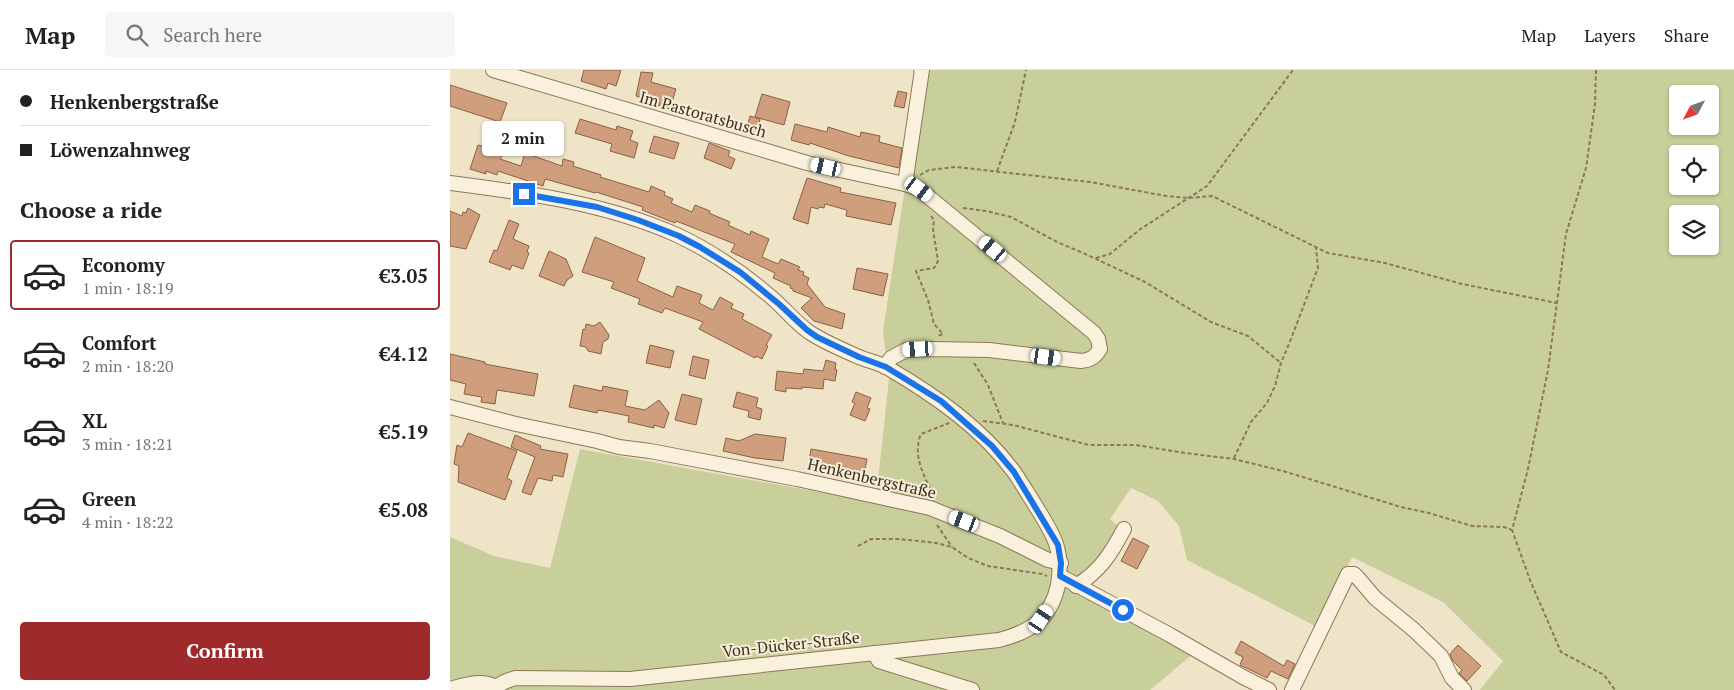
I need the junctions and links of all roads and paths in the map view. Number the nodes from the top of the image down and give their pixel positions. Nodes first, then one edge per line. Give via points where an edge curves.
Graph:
1 (493, 70) edge
2 (921, 70) edge
3 (1026, 70) edge
4 (1293, 70) edge
5 (1596, 70) edge
6 (996, 171) junction
7 (450, 183) edge
8 (905, 184) junction
9 (1189, 198) junction
10 (948, 212) junction
11 (930, 214) dead end
12 (1316, 248) junction
13 (1096, 258) junction
14 (1556, 304) junction
15 (935, 336) dead end
16 (967, 349) junction
17 (1281, 363) junction
18 (886, 367) junction
19 (450, 407) edge
20 (963, 420) junction
21 (1234, 459) junction
22 (930, 508) junction
23 (1124, 529) dead end
24 (1512, 530) junction
25 (858, 546) dead end
26 (952, 547) junction
27 (1060, 573) junction
28 (1076, 586) junction
29 (874, 653) junction
30 (496, 688) edge
31 (450, 689) edge
32 (972, 690) edge
33 (1269, 690) edge
34 (1292, 690) edge
35 (1464, 690) edge
36 (1615, 690) edge

1 - 8 street, Im Pastoratsbusch via 807,163
2 - 8 street
3 - 6 path via 1015,122
4 - 9 path via 1207,186
5 - 14 path via 1586,168 1566,234
6 - 8 path via 956,167 930,170
6 - 9 path
7 - 18 street via 597,207 672,234 740,272 817,337
8 - 10 street, Im Pastoratsbusch via 919,189
9 - 12 path via 1212,196
9 - 13 path via 1110,254
10 - 13 path via 960,208 1011,217
10 - 16 street, Im Pastoratsbusch via 1094,333 1100,349 1088,361
11 - 15 path via 934,220 938,261 934,268 916,271 934,324 943,334
12 - 14 path
12 - 17 path via 1318,268
13 - 17 path via 1146,282 1211,322 1248,336
14 - 24 path via 1548,370
16 - 18 street, Im Pastoratsbusch via 906,350 891,358
16 - 21 path via 988,385 1003,423 1089,444 1136,445
17 - 21 path via 1267,404 1251,422
18 - 20 street via 941,401
19 - 22 street, Henkenbergstraße via 619,447 797,478
20 - 22 path via 921,434 918,456 933,496
20 - 27 street via 1014,472 1058,545
21 - 24 path via 1283,470 1472,526
22 - 26 path via 930,516
22 - 27 street, Henkenbergstraße via 1000,536 1048,560
23 - 28 street via 1106,560
24 - 36 path via 1561,652 1604,675
25 - 26 path via 871,539 900,539
26 - 27 path via 988,566 1042,574
27 - 28 street, Henkenbergstraße
27 - 29 street, Von-Dücker-Straße via 1056,591 1041,619 1022,634 999,640
28 - 33 street, Henkenbergstraße
29 - 30 street, Von-Dücker-Straße via 630,679 515,678
29 - 32 street via 879,661
30 - 31 street via 491,684 472,683
34 - 35 street via 1348,574 1354,574 1441,656 1452,678

